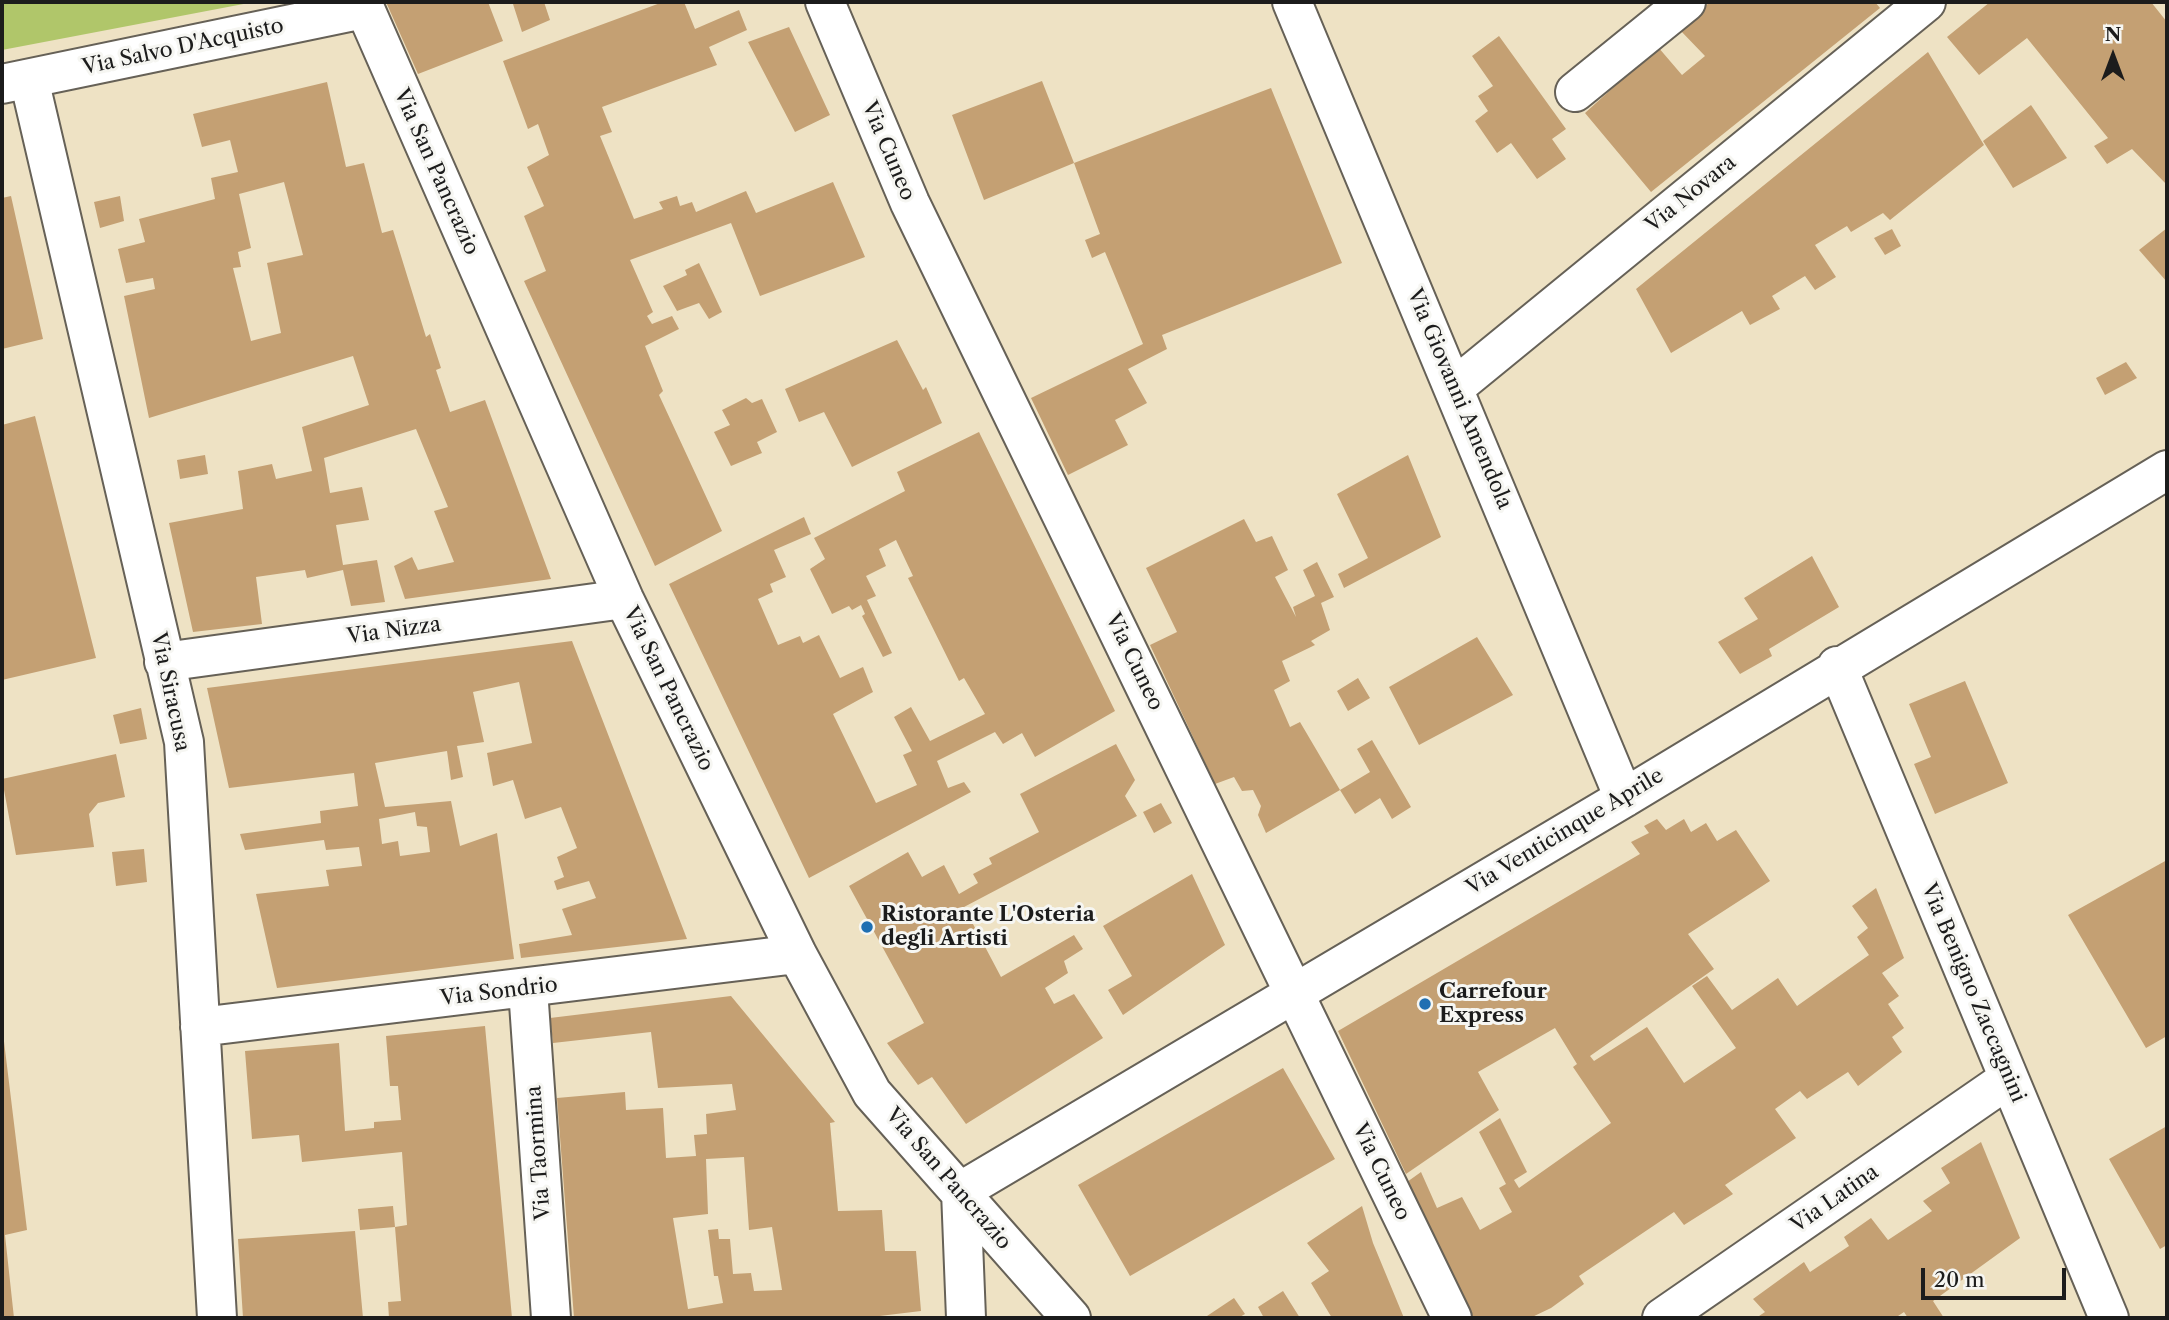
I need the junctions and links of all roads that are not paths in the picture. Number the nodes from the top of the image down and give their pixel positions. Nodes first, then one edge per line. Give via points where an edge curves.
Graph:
1 (825, 2) edge
2 (1292, 2) edge
3 (1686, 2) edge
4 (1921, 4) edge
5 (363, 6) edge
6 (16, 81) edge
7 (1576, 92) dead end
8 (1455, 387) junction
9 (2167, 470) edge
10 (624, 599) junction
11 (164, 662) junction
12 (1837, 666) junction
13 (1624, 798) junction
14 (797, 954) junction
15 (528, 989) junction
16 (1295, 993) junction
17 (200, 1027) junction
18 (2008, 1079) junction
19 (961, 1191) junction
20 (217, 1318) edge
21 (551, 1318) edge
22 (966, 1318) edge
23 (1071, 1318) edge
24 (1452, 1318) edge
25 (1662, 1318) edge
26 (2109, 1318) edge

1 - 16 street, Via Cuneo via 910,203
2 - 8 street, Via Giovanni Amendola
3 - 7 street
4 - 8 street, Via Novara
5 - 6 street, Via Salvo D'Acquisto
5 - 10 street, Via San Pancrazio
6 - 11 street, Via Siracusa
8 - 13 street, Via Giovanni Amendola
9 - 12 street, Via Venticinque Aprile
10 - 11 street, Via Nizza
10 - 14 street, Via San Pancrazio
11 - 17 street, Via Siracusa via 184,742
12 - 13 street, Via Venticinque Aprile
12 - 18 street, Via Benigno Zaccagnini
13 - 16 street, Via Venticinque Aprile
14 - 15 street, Via Sondrio
14 - 19 street, Via San Pancrazio via 872,1093
15 - 17 street, Via Sondrio
15 - 21 street, Via Taormina
16 - 19 street, Via Venticinque Aprile
16 - 24 street, Via Cuneo
17 - 20 street, Via Siracusa
18 - 25 street, Via Latina
18 - 26 street, Via Benigno Zaccagnini
19 - 22 street
19 - 23 street, Via San Pancrazio

